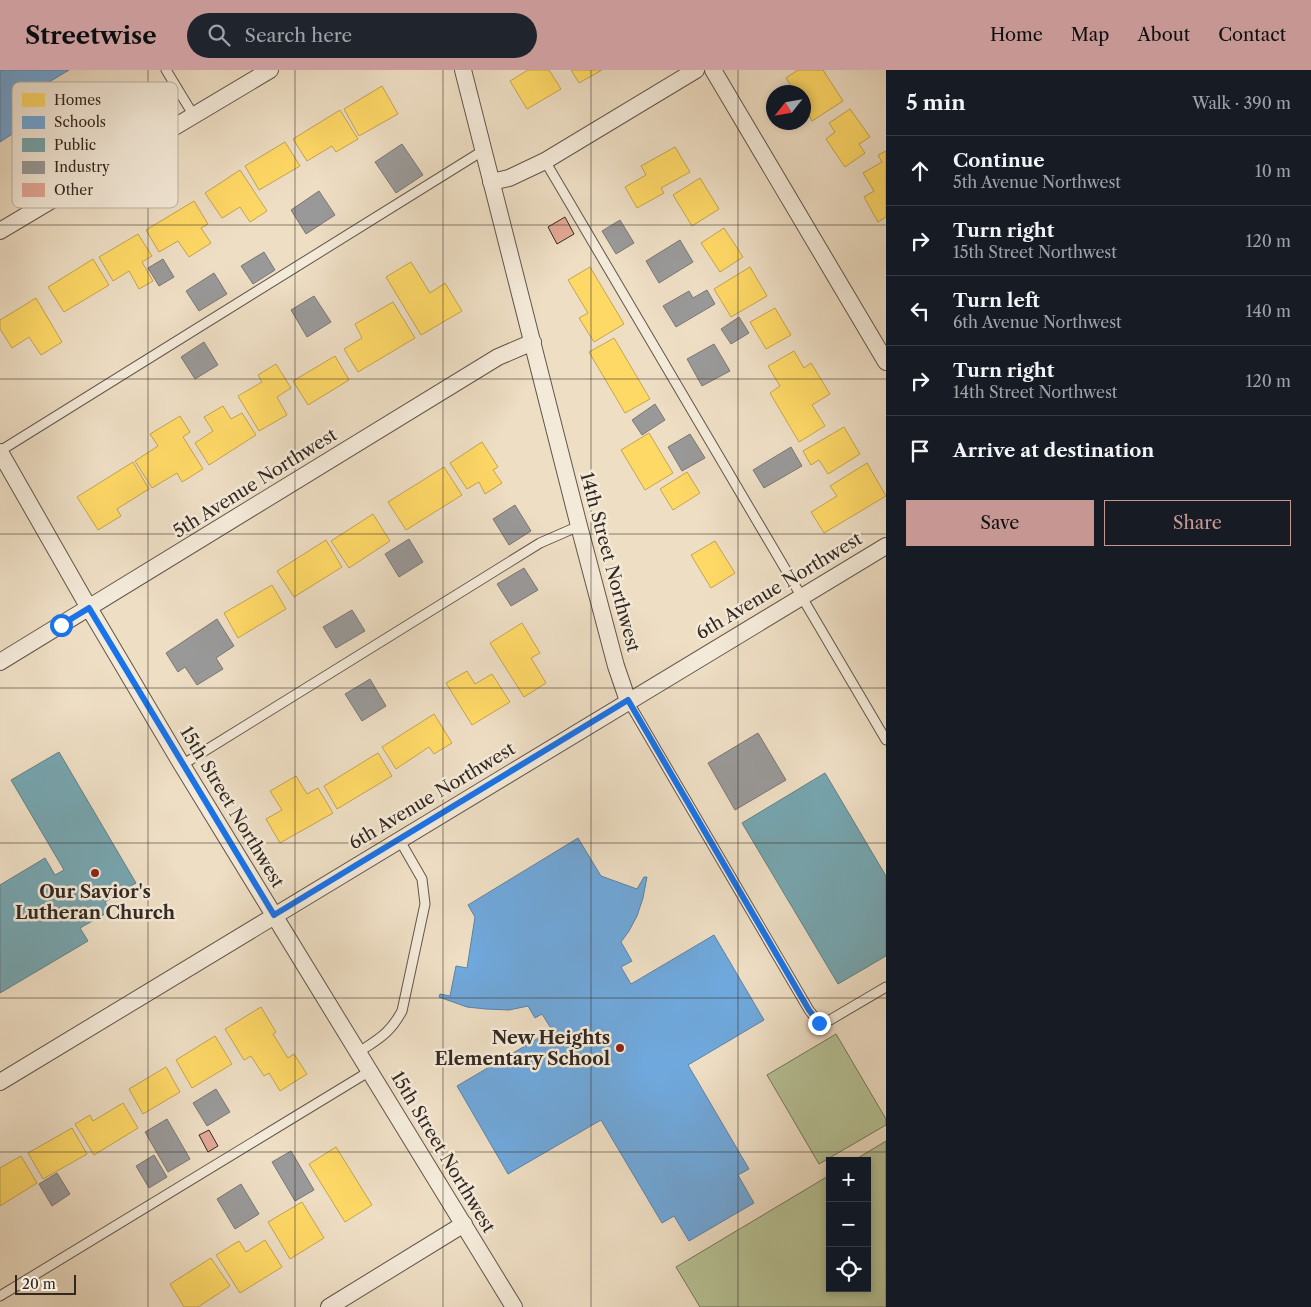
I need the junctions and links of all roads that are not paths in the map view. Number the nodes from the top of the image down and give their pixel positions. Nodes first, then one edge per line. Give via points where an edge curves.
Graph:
1 (166, 70) edge
2 (270, 70) edge
3 (463, 70) edge
4 (696, 70) edge
5 (713, 70) edge
6 (173, 82) edge
7 (178, 90) edge
8 (194, 116) junction
9 (178, 125) edge
10 (484, 150) junction
11 (545, 161) junction
12 (491, 182) junction
13 (39, 208) edge
14 (0, 231) edge
15 (533, 342) junction
16 (886, 362) edge
17 (0, 451) edge
18 (579, 526) junction
19 (886, 546) edge
20 (800, 597) junction
21 (89, 608) junction
22 (0, 662) edge
23 (628, 700) junction
24 (886, 740) edge
25 (182, 765) junction
26 (399, 839) junction
27 (274, 915) junction
28 (886, 987) edge
29 (359, 1052) junction
30 (370, 1071) junction
31 (0, 1082) edge
32 (464, 1224) junction
33 (0, 1296) edge
34 (329, 1307) edge
35 (514, 1307) edge

1 - 6 lane
2 - 8 street
3 - 10 street, 14th Street Northwest
4 - 11 street
5 - 16 street
7 - 8 lane
8 - 9 street
10 - 12 street, 14th Street Northwest
10 - 17 lane
11 - 12 street via 509,178
11 - 20 lane
12 - 15 street, 14th Street Northwest
13 - 14 street
15 - 18 street, 14th Street Northwest
15 - 21 street, 5th Avenue Northwest via 498,357
17 - 21 street, 15th Street Northwest
18 - 23 street, 14th Street Northwest
18 - 25 lane via 540,543
19 - 20 street, 6th Avenue Northwest
20 - 23 street, 6th Avenue Northwest
20 - 24 lane
21 - 22 street, 5th Avenue Northwest
21 - 25 street, 15th Street Northwest
23 - 26 street, 6th Avenue Northwest
23 - 28 lane, 14th Street Northwest via 819,1023 830,1020
25 - 27 street, 15th Street Northwest
26 - 27 street, 6th Avenue Northwest
26 - 29 lane via 422,879 426,904 402,1011 387,1034
27 - 29 street, 15th Street Northwest
27 - 31 street, 6th Avenue Northwest
29 - 30 street, 15th Street Northwest
30 - 32 street, 15th Street Northwest
30 - 33 lane
32 - 34 street
32 - 35 street, 15th Street Northwest

